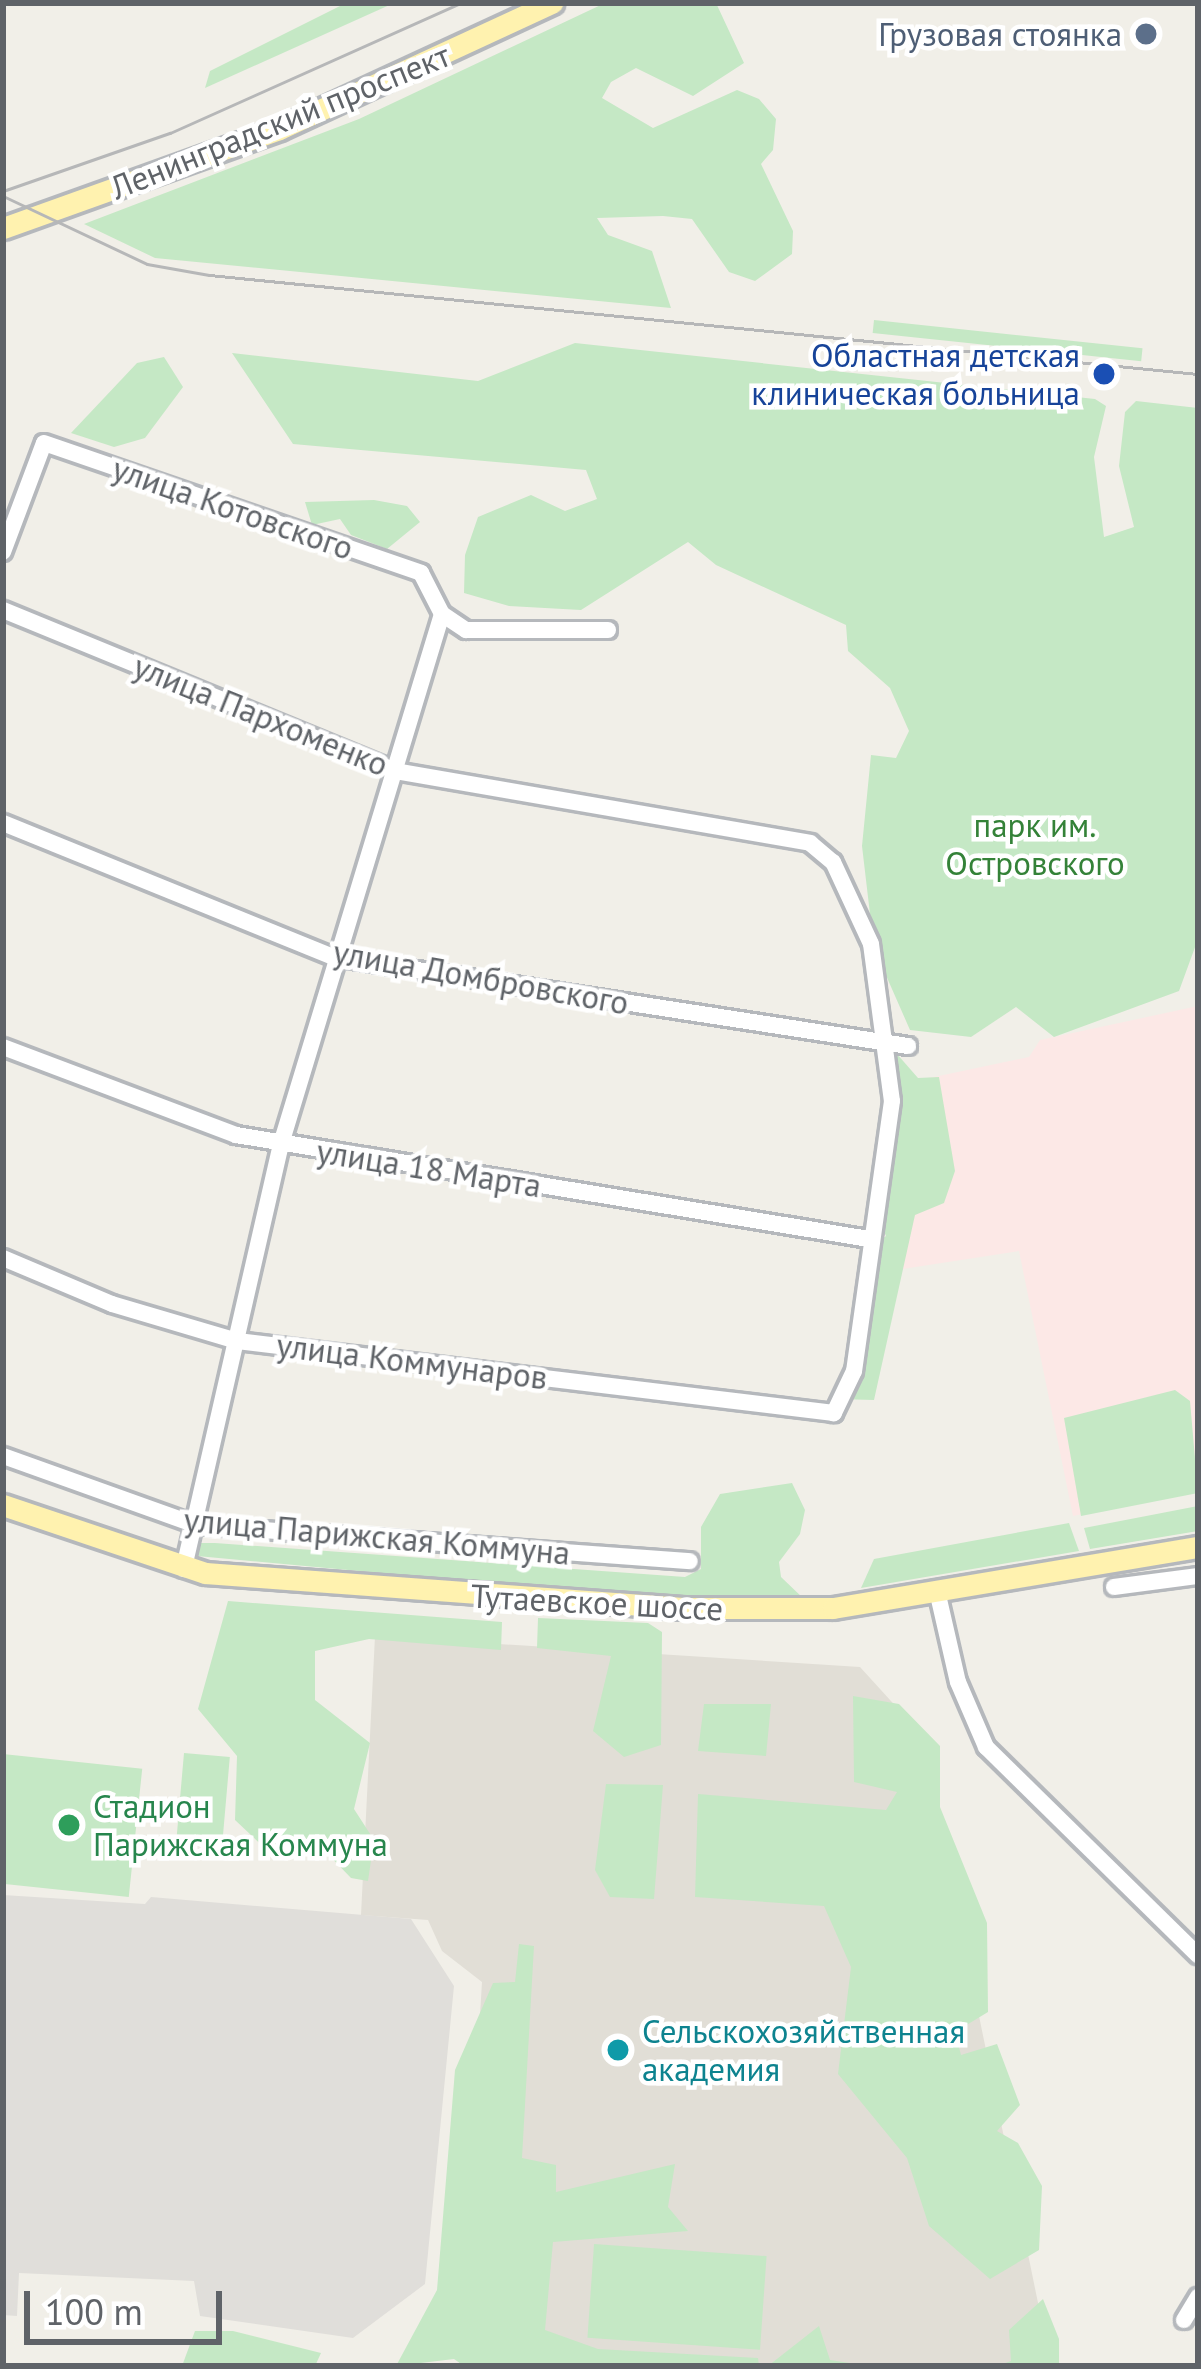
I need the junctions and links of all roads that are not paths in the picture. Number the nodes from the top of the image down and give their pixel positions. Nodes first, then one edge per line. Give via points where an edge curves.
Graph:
1 (553, 3) edge
2 (3, 228) edge
3 (3, 552) edge
4 (3, 610) edge
5 (442, 614) junction
6 (608, 630) dead end
7 (395, 771) junction
8 (3, 823) edge
9 (333, 956) junction
10 (888, 1043) junction
11 (908, 1046) dead end
12 (3, 1047) edge
13 (281, 1144) junction
14 (869, 1239) junction
15 (3, 1258) edge
16 (237, 1341) junction
17 (3, 1456) edge
18 (3, 1505) edge
19 (196, 1526) junction
20 (1198, 1546) edge
21 (690, 1561) dead end
22 (184, 1569) junction
23 (1198, 1576) edge
24 (1114, 1587) dead end
25 (938, 1595) junction
26 (1198, 1955) edge
27 (1198, 2297) edge
28 (1184, 2320) dead end

1 - 2 main road, Ленинградский проспект via 279,129
3 - 5 street, улица Котовского via 44,442 421,573
4 - 7 street, улица Пархоменко
5 - 6 street via 466,630
5 - 7 street
7 - 9 street
7 - 10 street, улица Пархоменко via 810,843 833,862 871,944
8 - 9 street, улица Домбровского
9 - 10 street, улица Домбровского
9 - 13 street
10 - 11 street, улица Домбровского
10 - 14 street via 892,1101
12 - 13 street, улица 18 Марта via 236,1135
13 - 14 street, улица 18 Марта
13 - 16 street
14 - 16 street, улица Коммунаров via 854,1371 834,1413
15 - 16 street, улица Коммунаров via 112,1304
16 - 19 street
17 - 19 street, улица Парижская Коммуна
18 - 22 main road, Тутаевское шоссе
19 - 21 street, улица Парижская Коммуна
19 - 22 street
20 - 25 main road, Тутаевское шоссе
22 - 25 main road, Тутаевское шоссе via 789,1612
23 - 24 street
25 - 26 street via 958,1682 986,1748
27 - 28 street

